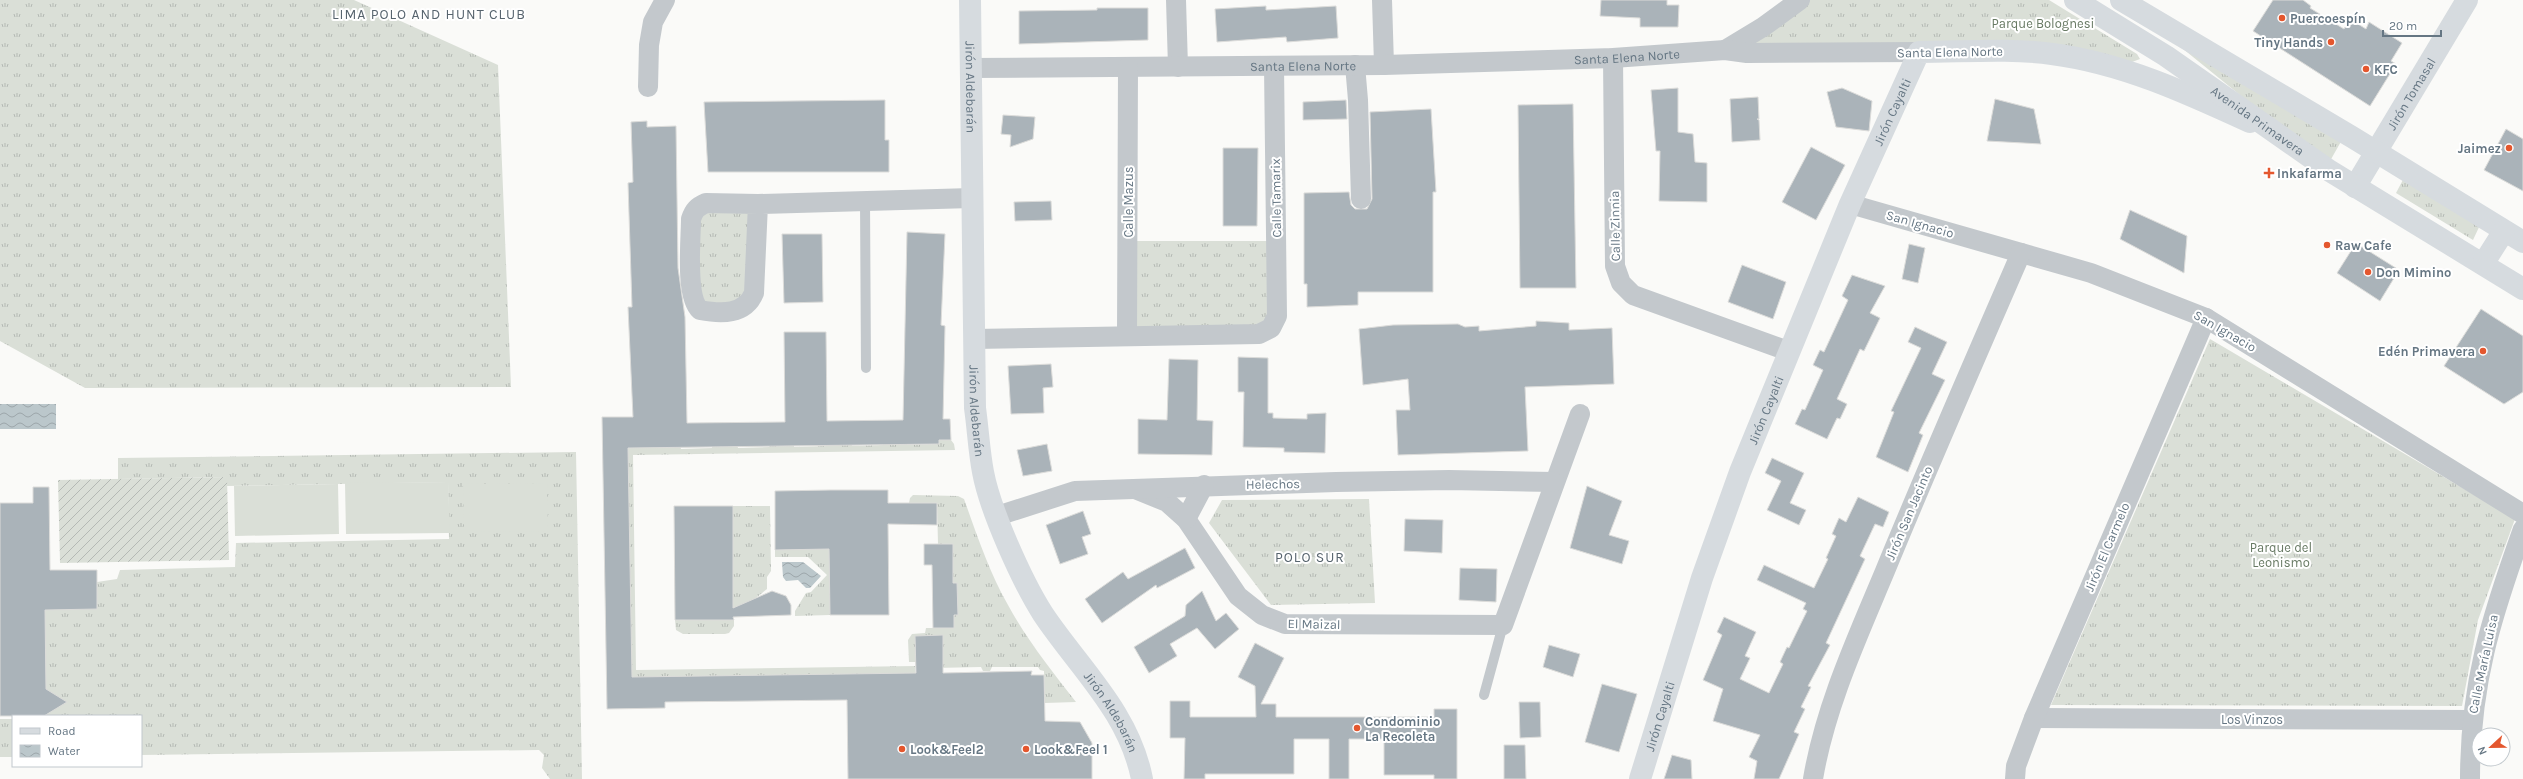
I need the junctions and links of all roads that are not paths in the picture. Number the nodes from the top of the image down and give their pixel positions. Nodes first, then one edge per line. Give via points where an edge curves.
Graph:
1 (665, 0) edge
2 (970, 0) edge
3 (1176, 0) edge
4 (1382, 0) edge
5 (1800, 0) edge
6 (2075, 0) edge
7 (2121, 0) edge
8 (2467, 0) edge
9 (1725, 50) junction
10 (1919, 52) junction
11 (1613, 58) junction
12 (1355, 65) junction
13 (1384, 65) junction
14 (1178, 66) junction
15 (1274, 66) junction
16 (1128, 67) junction
17 (970, 68) junction
18 (648, 87) dead end
19 (2269, 130) junction
20 (2377, 152) junction
21 (2355, 187) junction
22 (972, 198) junction
23 (1360, 198) dead end
24 (865, 201) junction
25 (758, 204) junction
26 (1850, 204) junction
27 (2504, 231) junction
28 (2523, 242) edge
29 (2021, 253) junction
30 (2483, 264) junction
31 (2523, 289) edge
32 (2206, 318) junction
33 (1127, 336) junction
34 (974, 339) junction
35 (1788, 351) junction
36 (866, 368) dead end
37 (1580, 414) dead end
38 (1554, 482) junction
39 (1204, 485) junction
40 (1135, 489) junction
41 (2523, 514) edge
42 (997, 516) junction
43 (1186, 519) junction
44 (2523, 530) edge
45 (1503, 625) junction
46 (1484, 695) dead end
47 (2034, 718) junction
48 (2471, 720) junction
49 (1142, 779) edge
50 (1640, 779) edge
51 (1813, 779) edge
52 (2015, 779) edge
53 (2470, 779) edge

1 - 18 street via 653,22 649,46
2 - 17 street, Jirón Aldebarán
3 - 14 street
4 - 13 street
5 - 9 street
6 - 19 street, Avenida Primavera via 2166,56
7 - 20 street
8 - 20 street, Jirón Tomasal
9 - 10 street, Santa Elena Norte via 1747,53
9 - 11 street, Santa Elena Norte
10 - 19 street, Santa Elena Norte via 2033,52 2111,66 2182,90
10 - 26 street, Jirón Cayalti
11 - 13 street, Santa Elena Norte
11 - 35 street, Calle Zinnia via 1615,266 1621,283 1633,295
12 - 13 street, Santa Elena Norte
12 - 15 street, Santa Elena Norte
12 - 23 street
14 - 15 street, Santa Elena Norte
14 - 16 street, Santa Elena Norte
15 - 33 street, Calle Tamarix via 1277,316 1271,328 1259,334
16 - 17 street, Santa Elena Norte
16 - 33 street, Calle Mazus
17 - 22 street, Jirón Aldebarán
19 - 21 street, Avenida Primavera
20 - 21 street, Jirón Tomasal
20 - 27 street
21 - 30 street, Avenida Primavera
22 - 24 street
22 - 34 street, Jirón Aldebarán
24 - 25 street
24 - 36 lane
25 - 25 street via 706,203 693,211 692,290 694,302 700,310 726,312 744,308 751,302 754,293
26 - 29 street, San Ignacio
26 - 35 street, Jirón Cayalti
27 - 28 street
27 - 30 street
29 - 32 street, San Ignacio via 2104,278
29 - 51 street, Jirón San Jacinto via 1922,481 1855,644 1821,739
30 - 31 street, Avenida Primavera
32 - 41 street, San Ignacio
32 - 47 street, Jirón El Carmelo
33 - 34 street
34 - 42 street, Jirón Aldebarán via 976,408 983,473
35 - 50 street, Jirón Cayalti via 1702,578
37 - 38 street
38 - 39 street, Helechos via 1449,480
38 - 45 street
39 - 40 street, Helechos
39 - 43 street
40 - 42 street, Helechos via 1075,491
40 - 43 street, El Maizal via 1167,502
42 - 49 street, Jirón Aldebarán via 1042,612 1115,709 1133,748
43 - 45 street, El Maizal via 1238,596 1262,615 1285,624
44 - 48 street, Calle María Luisa via 2489,627
45 - 46 lane
47 - 48 street, Los Vinzos
47 - 52 street, Jirón El Carmelo via 2020,754
48 - 53 street, Calle María Luisa

